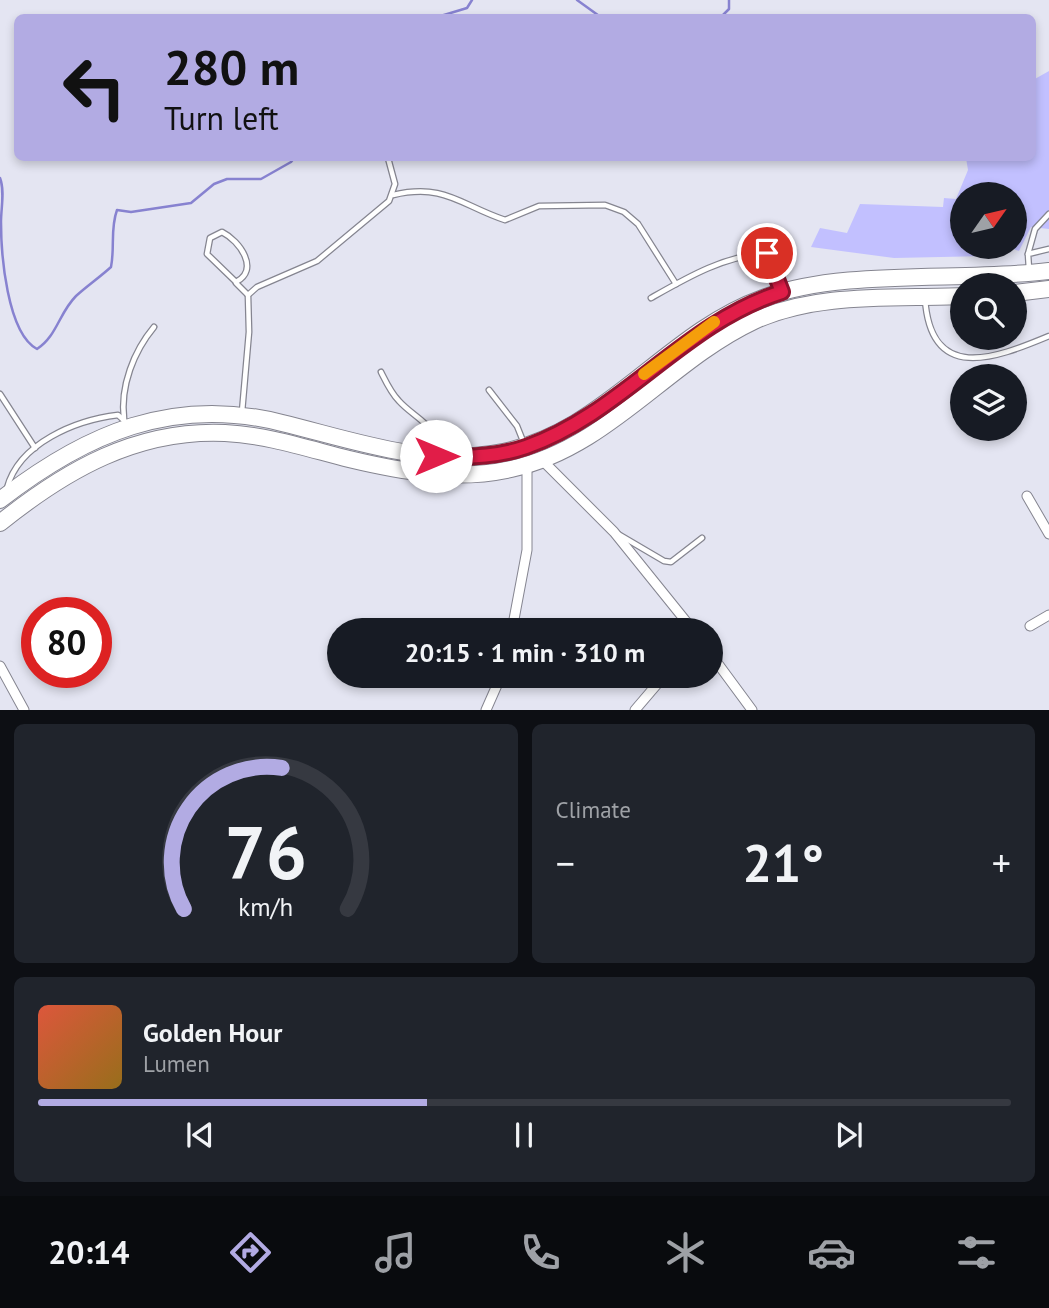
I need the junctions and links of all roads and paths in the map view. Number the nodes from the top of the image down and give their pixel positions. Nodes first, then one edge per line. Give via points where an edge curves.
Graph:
1 (389, 161) edge
2 (393, 195) junction
3 (1049, 214) edge
4 (1049, 249) edge
5 (1028, 254) junction
6 (1049, 271) edge
7 (1029, 273) junction
8 (236, 282) junction
9 (676, 284) junction
10 (1049, 289) edge
11 (782, 292) junction
12 (1027, 292) edge
13 (247, 295) junction
14 (950, 297) edge
15 (651, 298) dead end
16 (925, 298) junction
17 (154, 327) dead end
18 (1049, 336) edge
19 (381, 372) dead end
20 (489, 390) dead end
21 (0, 394) edge
22 (241, 415) junction
23 (127, 422) junction
24 (525, 447) junction
25 (35, 448) junction
26 (436, 456) junction
27 (535, 463) junction
28 (1027, 496) dead end
29 (3, 498) edge
30 (0, 523) edge
31 (614, 532) junction
32 (1049, 534) edge
33 (702, 538) dead end
34 (1049, 615) edge
35 (514, 618) edge
36 (683, 618) edge
37 (1030, 626) dead end
38 (0, 666) edge
39 (723, 670) edge
40 (496, 688) edge
41 (653, 688) edge
42 (24, 709) edge
43 (486, 709) edge
44 (635, 709) edge
45 (752, 709) edge

1 - 2 lane
2 - 9 lane via 433,190 505,220 540,206 605,205 638,224
2 - 13 lane via 317,261
3 - 5 lane via 1035,229
4 - 5 lane
5 - 7 lane
6 - 7 highway
7 - 11 highway via 861,281
8 - 8 lane via 207,254 207,244 215,234 230,236 246,260 244,278
8 - 13 lane
9 - 11 lane via 738,257 767,253
9 - 15 lane
10 - 12 highway
11 - 24 highway via 726,315 592,414
13 - 22 lane via 249,332
14 - 16 highway
16 - 18 lane via 930,330 955,357 989,356
16 - 27 highway via 819,304 754,321 709,347 602,428
17 - 23 lane via 134,359 123,406
19 - 26 lane via 399,401 428,425 437,442
20 - 24 lane via 517,426
21 - 25 lane
22 - 23 highway via 180,415
22 - 26 highway via 378,448
23 - 25 lane via 117,415 86,420
23 - 29 highway via 54,461
24 - 26 highway via 464,457
25 - 29 lane via 18,463
27 - 30 highway via 468,475 434,475 242,435 183,434 136,443 97,458
27 - 31 street
27 - 35 street via 527,550
28 - 32 street
31 - 33 lane via 671,562
31 - 36 street
34 - 37 street
38 - 42 street
39 - 45 street
40 - 43 street
41 - 44 street

